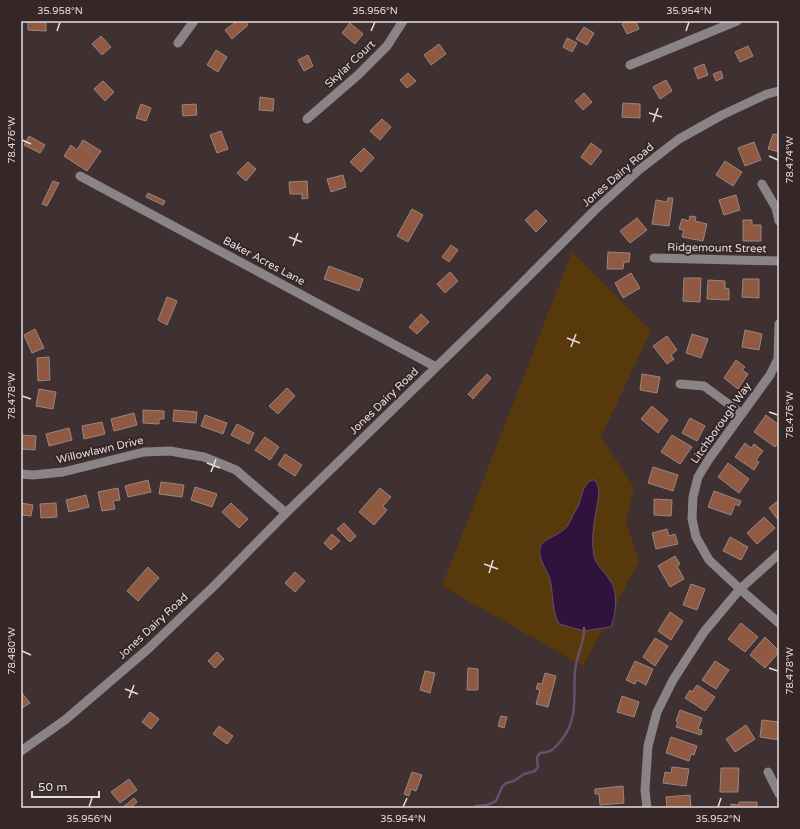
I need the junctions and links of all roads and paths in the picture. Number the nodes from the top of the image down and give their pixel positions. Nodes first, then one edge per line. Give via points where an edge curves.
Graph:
1 (194, 21) edge
2 (403, 21) edge
3 (737, 21) edge
4 (178, 43) dead end
5 (630, 65) dead end
6 (779, 91) edge
7 (307, 119) dead end
8 (80, 176) dead end
9 (762, 184) dead end
10 (779, 221) edge
11 (654, 258) dead end
12 (779, 261) edge
13 (779, 324) edge
14 (436, 367) junction
15 (680, 384) dead end
16 (742, 414) junction
17 (21, 474) edge
18 (286, 513) junction
19 (779, 554) edge
20 (740, 590) junction
21 (779, 623) edge
22 (21, 751) edge
23 (768, 772) dead end
24 (779, 794) edge
25 (648, 808) edge

1 - 4 street
2 - 7 street, Skylar Court via 387,46
3 - 5 street
6 - 14 street, Jones Dairy Road via 767,94 703,125 679,139 639,170
8 - 14 street, Baker Acres Lane
9 - 10 street via 776,208
11 - 12 street, Ridgemount Street
13 - 16 street, Litchborough Way via 778,359 770,375
14 - 18 street, Jones Dairy Road
15 - 16 street via 704,386
16 - 20 street, Litchborough Way via 698,477 693,497 692,519 696,537 709,560
17 - 18 street, Willowlawn Drive via 63,472 144,452 170,450 204,457 236,470
18 - 22 street, Jones Dairy Road via 148,649 65,720
19 - 20 street
20 - 21 street, Litchborough Way
20 - 25 street via 704,632 673,680 657,712 648,746 645,790
23 - 24 street

